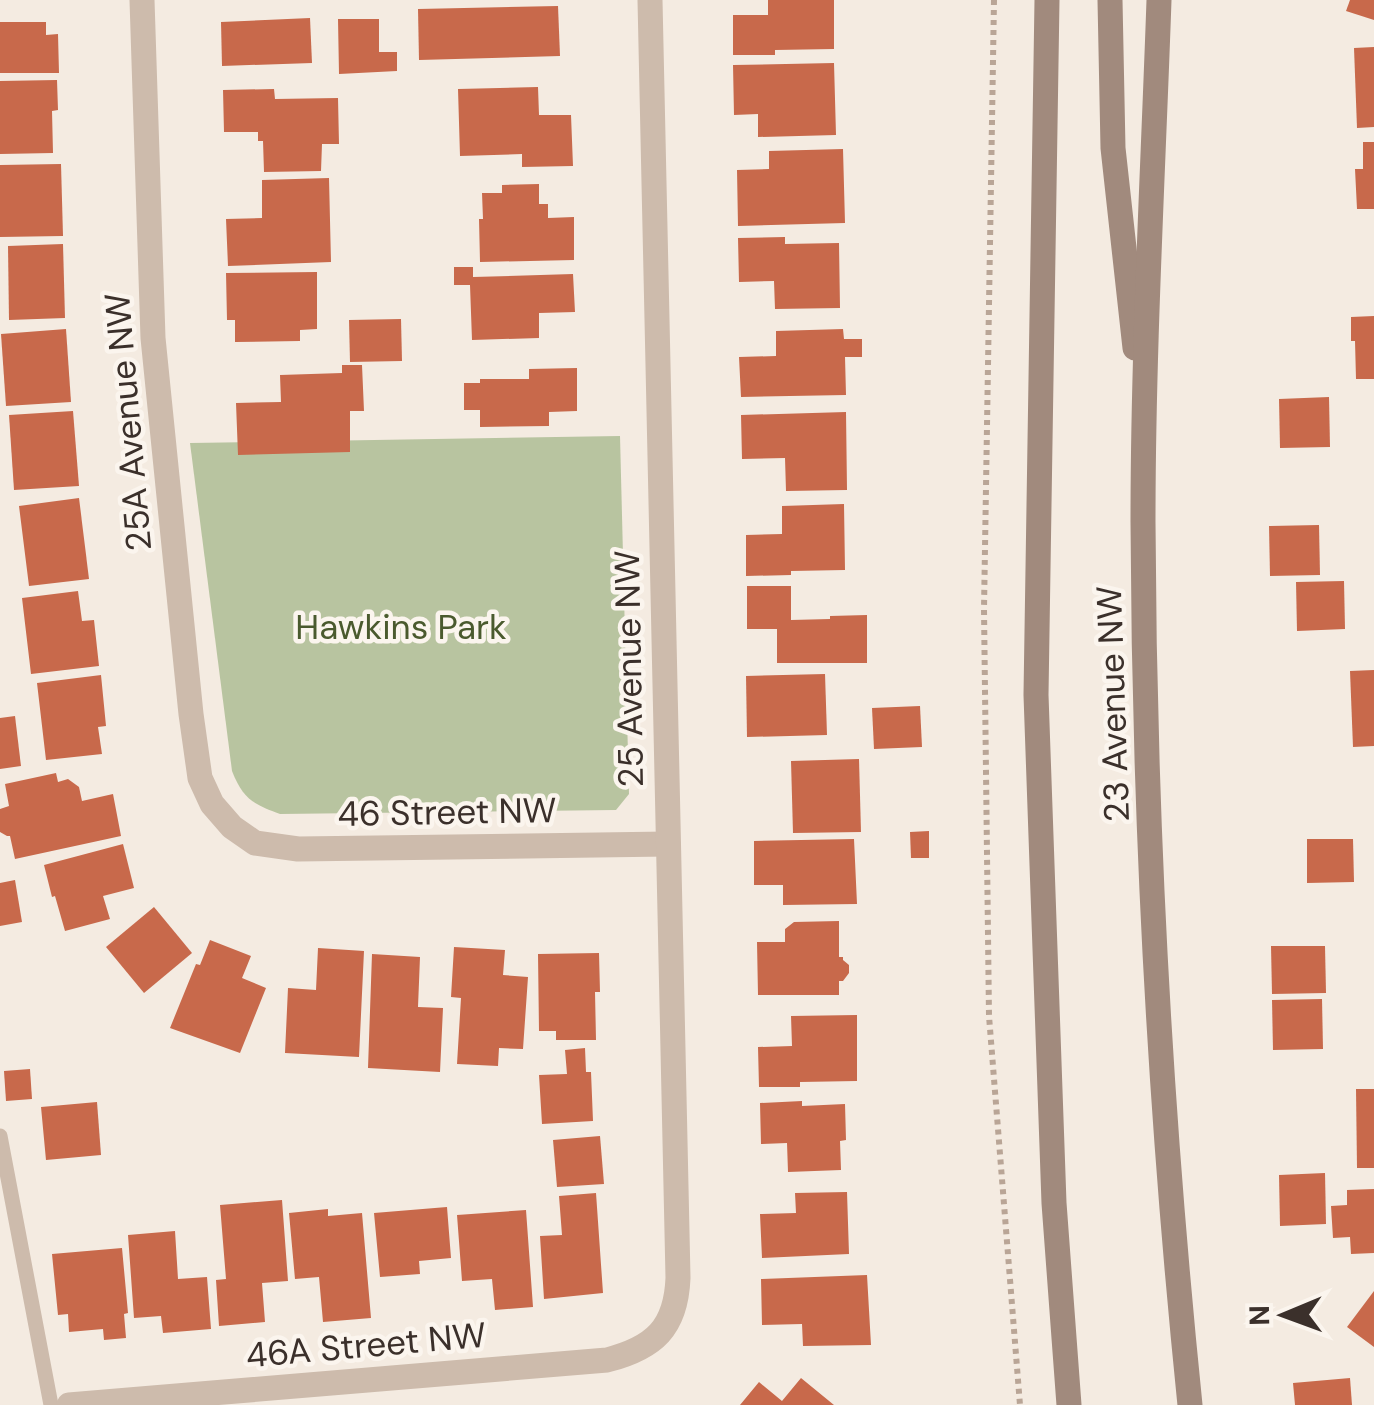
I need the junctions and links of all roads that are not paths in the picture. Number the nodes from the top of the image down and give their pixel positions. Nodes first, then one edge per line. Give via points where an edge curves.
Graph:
1 (142, 0) edge
2 (650, 0) edge
3 (1048, 0) edge
4 (1110, 0) edge
5 (1159, 0) edge
6 (1144, 432) junction
7 (232, 827) joint
8 (668, 844) junction
9 (0, 1136) edge
10 (662, 1333) joint
11 (51, 1405) edge
12 (69, 1405) edge
13 (1069, 1405) edge
14 (1190, 1405) edge

1 - 7 street, 25A Avenue NW via 154,338 190,714 200,778
2 - 8 street, 25 Avenue NW
3 - 13 main road, 23 Avenue NW via 1036,696 1054,1203
4 - 6 main road via 1112,148
5 - 6 main road, 23 Avenue NW
6 - 14 main road, 23 Avenue NW via 1154,942
7 - 8 street, 46 Street NW via 254,843 298,850
8 - 10 street, 25 Avenue NW via 678,1278
9 - 11 lane
10 - 12 street, 46A Street NW via 607,1360

